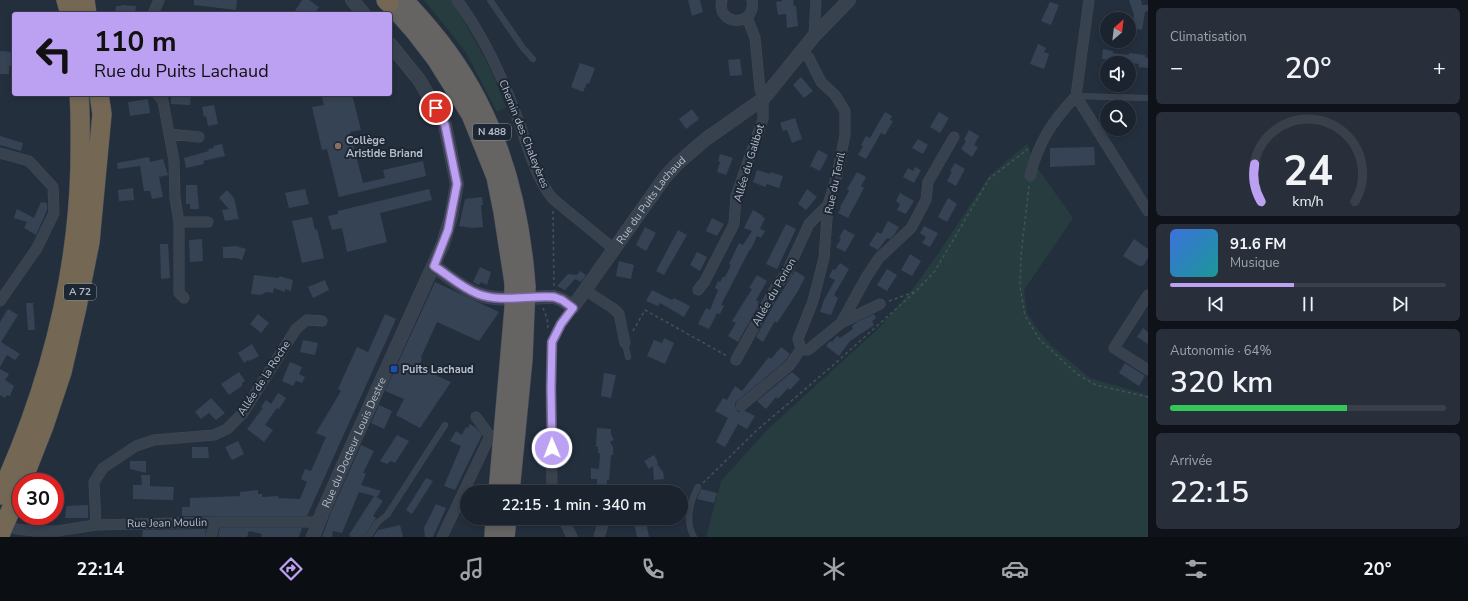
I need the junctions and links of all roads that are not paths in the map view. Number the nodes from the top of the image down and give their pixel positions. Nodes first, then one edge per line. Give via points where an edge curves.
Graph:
1 (67, 0) edge
2 (85, 0) edge
3 (159, 0) edge
4 (352, 0) edge
5 (457, 0) edge
6 (490, 0) edge
7 (722, 0) edge
8 (752, 0) edge
9 (816, 0) edge
10 (849, 0) edge
11 (1089, 0) edge
12 (392, 1) edge
13 (70, 12) edge
14 (87, 12) edge
15 (154, 12) edge
16 (362, 12) edge
17 (747, 17) junction
18 (814, 36) junction
19 (392, 47) edge
20 (802, 52) junction
21 (533, 59) dead end
22 (78, 96) edge
23 (99, 96) edge
24 (159, 96) edge
25 (1076, 96) junction
26 (1148, 98) edge
27 (763, 99) junction
28 (169, 134) junction
29 (199, 137) dead end
30 (954, 137) dead end
31 (0, 153) edge
32 (1030, 176) road end
33 (828, 205) junction
34 (1148, 211) edge
35 (179, 222) junction
36 (208, 222) dead end
37 (614, 248) junction
38 (434, 266) junction
39 (526, 289) junction
40 (3, 290) edge
41 (585, 290) junction
42 (698, 290) dead end
43 (1148, 295) edge
44 (184, 298) dead end
45 (0, 301) edge
46 (880, 304) road end
47 (520, 308) junction
48 (573, 308) junction
49 (322, 321) dead end
50 (841, 323) junction
51 (625, 343) joint
52 (801, 349) junction
53 (628, 357) dead end
54 (736, 360) road end
55 (1148, 370) edge
56 (740, 406) dead end
57 (476, 417) dead end
58 (445, 425) dead end
59 (26, 473) edge
60 (498, 485) edge
61 (512, 485) edge
62 (552, 485) edge
63 (698, 487) dead end
64 (0, 495) edge
65 (12, 518) edge
66 (215, 522) junction
67 (318, 522) junction
68 (96, 525) junction
69 (494, 525) edge
70 (507, 525) edge
71 (566, 525) edge
72 (602, 525) edge
73 (8, 532) edge
74 (34, 534) edge
75 (210, 537) edge
76 (313, 537) edge
77 (368, 537) edge
78 (442, 537) edge
79 (493, 537) edge
80 (506, 537) edge
81 (572, 537) edge
82 (598, 537) edge
83 (694, 537) edge

1 - 13 highway
2 - 14 highway
3 - 15 street
4 - 16 street
5 - 37 street, Chemin des Chaleyères via 467,13 506,86 545,189 552,199
6 - 21 lane
7 - 17 street via 722,8 727,17 737,21
8 - 17 street via 752,9
9 - 18 street
10 - 18 street, Rue du Puits Lachaud
11 - 25 street
12 - 39 highway, N 488 via 435,59 470,115 494,177
17 - 27 street, Allée du Galibot via 755,38
18 - 20 street, Rue du Puits Lachaud
19 - 38 street, Rue du Docteur Louis Destre via 420,82 436,108 445,125 453,158 457,184 448,230
20 - 27 street, Rue du Puits Lachaud
20 - 33 street, Rue du Terril via 809,58 821,82 835,95 845,111 845,135
22 - 64 highway, A 72 via 81,119 80,186 75,241 64,307 48,373 28,431
23 - 59 highway, A 72 via 102,114 90,242 78,307 62,372
24 - 28 street via 163,101
25 - 26 lane
25 - 32 street via 1049,128 1040,145
25 - 34 street
27 - 37 street, Rue du Puits Lachaud via 706,139 678,163
27 - 42 street, Allée du Galibot via 763,119 736,196 734,224
28 - 29 street
28 - 35 street
30 - 50 street via 928,182 926,200 910,228 879,258
31 - 40 street via 29,161 53,187 54,213 37,248
33 - 52 street, Rue du Terril via 824,258 813,301 798,339
33 - 54 street, Allée du Porion via 810,224 786,274 777,285
35 - 36 street
35 - 44 street via 178,294
37 - 41 street, Rue du Puits Lachaud
38 - 39 street via 478,294 491,297
38 - 67 street, Rue du Docteur Louis Destre
39 - 47 highway, N 488, bridge
39 - 48 street via 562,300
40 - 45 street
41 - 48 street, Rue du Puits Lachaud
41 - 51 street via 619,314
43 - 55 street via 1114,348
46 - 50 street
47 - 60 highway, N 488
47 - 61 highway, N 488 via 524,359
48 - 62 street via 552,342
49 - 68 street, Allée de la Roche via 307,320 296,329 243,413 227,429 214,436 154,440 136,446 103,468 94,482
50 - 52 street via 808,350
51 - 53 lane
52 - 56 street via 790,365
57 - 78 street via 490,436
58 - 77 lane via 387,515 378,522
63 - 83 lane via 691,502 689,526
65 - 73 highway
66 - 67 street, Rue Jean Moulin
66 - 68 street, Rue Jean Moulin
66 - 75 street
67 - 76 street, Rue du Docteur Louis Destre
68 - 74 street, Rue Jean Moulin
69 - 79 highway
70 - 80 highway
71 - 81 street
72 - 82 street
73 - 74 street, Rue Jean Moulin

